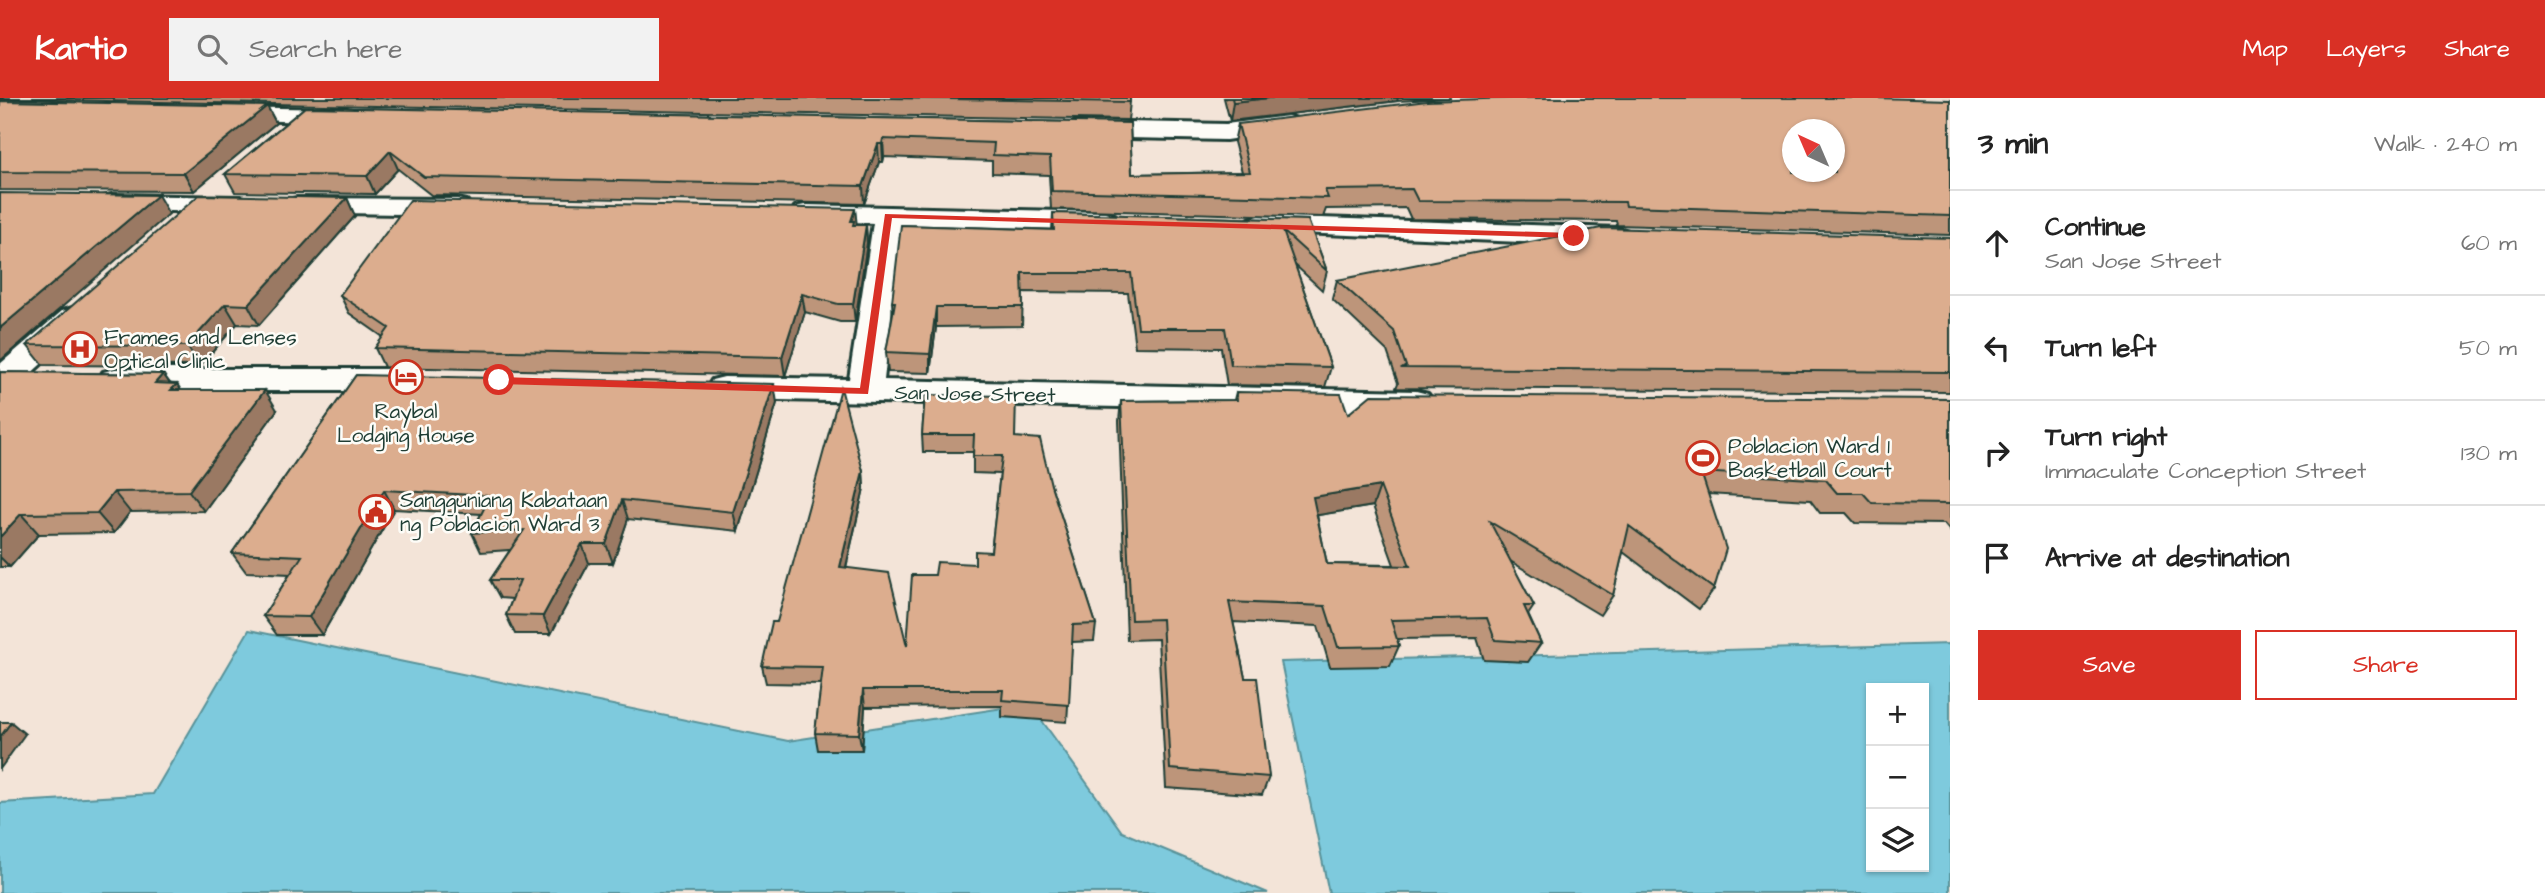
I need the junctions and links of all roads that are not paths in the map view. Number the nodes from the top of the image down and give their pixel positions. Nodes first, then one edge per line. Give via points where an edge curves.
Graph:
1 (189, 113) edge
2 (305, 115) junction
3 (375, 116) edge
4 (1317, 121) edge
5 (1059, 128) edge
6 (273, 142) edge
7 (231, 178) edge
8 (80, 202) edge
9 (199, 205) junction
10 (487, 208) edge
11 (777, 212) edge
12 (888, 215) junction
13 (1136, 222) edge
14 (1232, 225) edge
15 (168, 233) edge
16 (1644, 238) edge
17 (96, 297) edge
18 (2, 379) edge
19 (46, 379) edge
20 (87, 380) edge
21 (444, 380) edge
22 (688, 386) edge
23 (865, 392) junction
24 (1454, 403) edge

1 - 2 street
2 - 3 street
2 - 6 street
4 - 5 street via 1226,131
7 - 9 street
8 - 9 street
9 - 10 street
9 - 15 street
11 - 12 street
12 - 13 street
12 - 23 street
14 - 16 street
17 - 18 street
18 - 19 street
20 - 21 street
22 - 23 street, San Jose Street
23 - 24 street, San Jose Street

